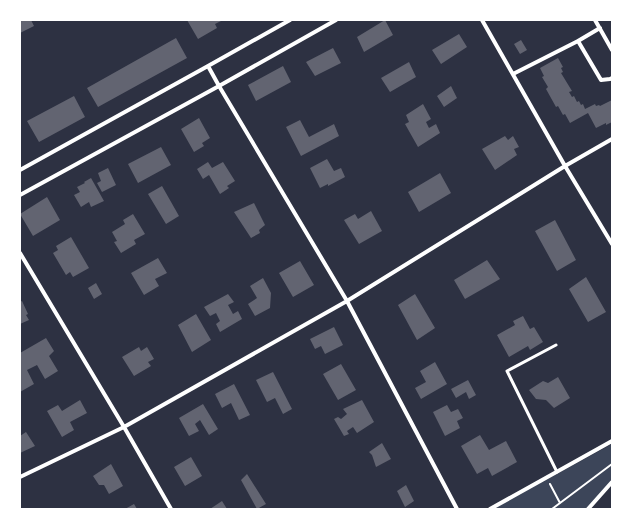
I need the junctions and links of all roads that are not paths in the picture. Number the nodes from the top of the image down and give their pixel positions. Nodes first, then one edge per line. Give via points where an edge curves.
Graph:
1 (290, 20) edge
2 (336, 20) edge
3 (482, 20) edge
4 (595, 20) edge
5 (600, 28) junction
6 (578, 41) junction
7 (612, 50) edge
8 (208, 66) junction
9 (513, 74) junction
10 (612, 78) edge
11 (219, 86) junction
12 (612, 140) edge
13 (565, 166) junction
14 (20, 170) edge
15 (20, 195) edge
16 (612, 244) edge
17 (20, 253) edge
18 (347, 301) junction
19 (556, 345) dead end
20 (124, 427) junction
21 (612, 441) edge
22 (557, 472) junction
23 (20, 477) edge
24 (612, 482) edge
25 (171, 509) edge
26 (457, 509) edge
27 (490, 509) edge
28 (588, 509) edge

1 - 8 street
2 - 11 street
3 - 9 street
4 - 5 street
5 - 6 street
5 - 7 street
6 - 9 street
6 - 10 street via 601,80
8 - 11 street
8 - 14 street
9 - 13 street
11 - 15 street
11 - 18 street
12 - 13 street
13 - 16 street
13 - 18 street
17 - 20 street
18 - 20 street
18 - 26 street
19 - 22 lane via 508,371
20 - 23 street
20 - 25 street
21 - 22 street
22 - 27 street
24 - 28 street

